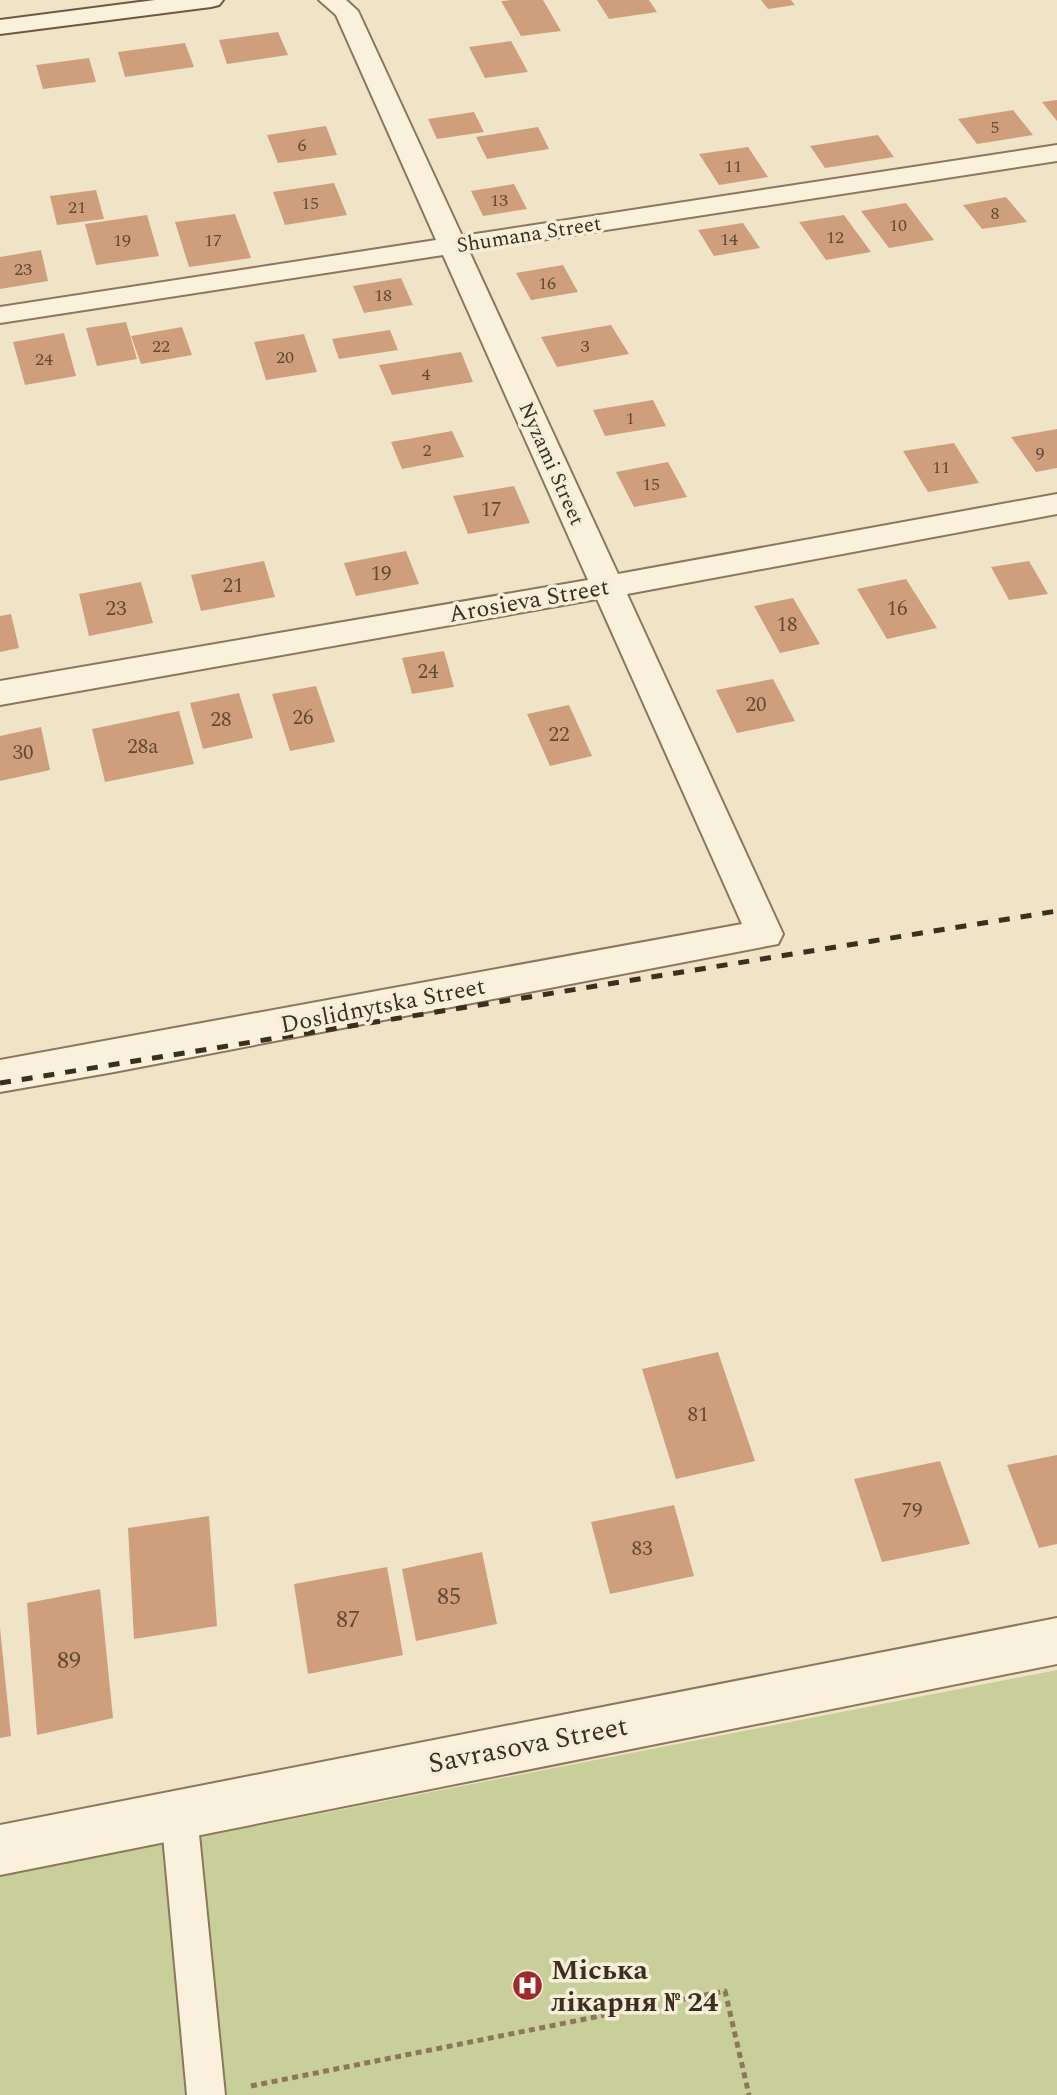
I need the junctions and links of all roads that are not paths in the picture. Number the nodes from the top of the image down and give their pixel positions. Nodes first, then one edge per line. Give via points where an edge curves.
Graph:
1 (211, 0) edge
2 (331, 0) edge
3 (0, 27) edge
4 (1057, 153) edge
5 (453, 247) junction
6 (0, 315) edge
7 (1057, 504) edge
8 (607, 587) junction
9 (0, 693) edge
10 (765, 934) joint
11 (0, 1051) edge
12 (114, 1057) junction
13 (0, 1076) edge
14 (1057, 1641) edge
15 (179, 1814) junction
16 (0, 1850) edge
17 (206, 2095) edge

1 - 3 street
2 - 5 street, Nyzami Street via 346,11
4 - 5 street, Shumana Street
5 - 6 street, Shumana Street
5 - 8 street, Nyzami Street
7 - 8 street, Arosieva Street
8 - 9 street, Arosieva Street
8 - 10 street, Nyzami Street
10 - 12 street, Doslidnytska Street
11 - 12 street
12 - 13 street, Doslidnytska Street
14 - 15 street, Savrasova Street
15 - 16 street, Savrasova Street
15 - 17 lane

